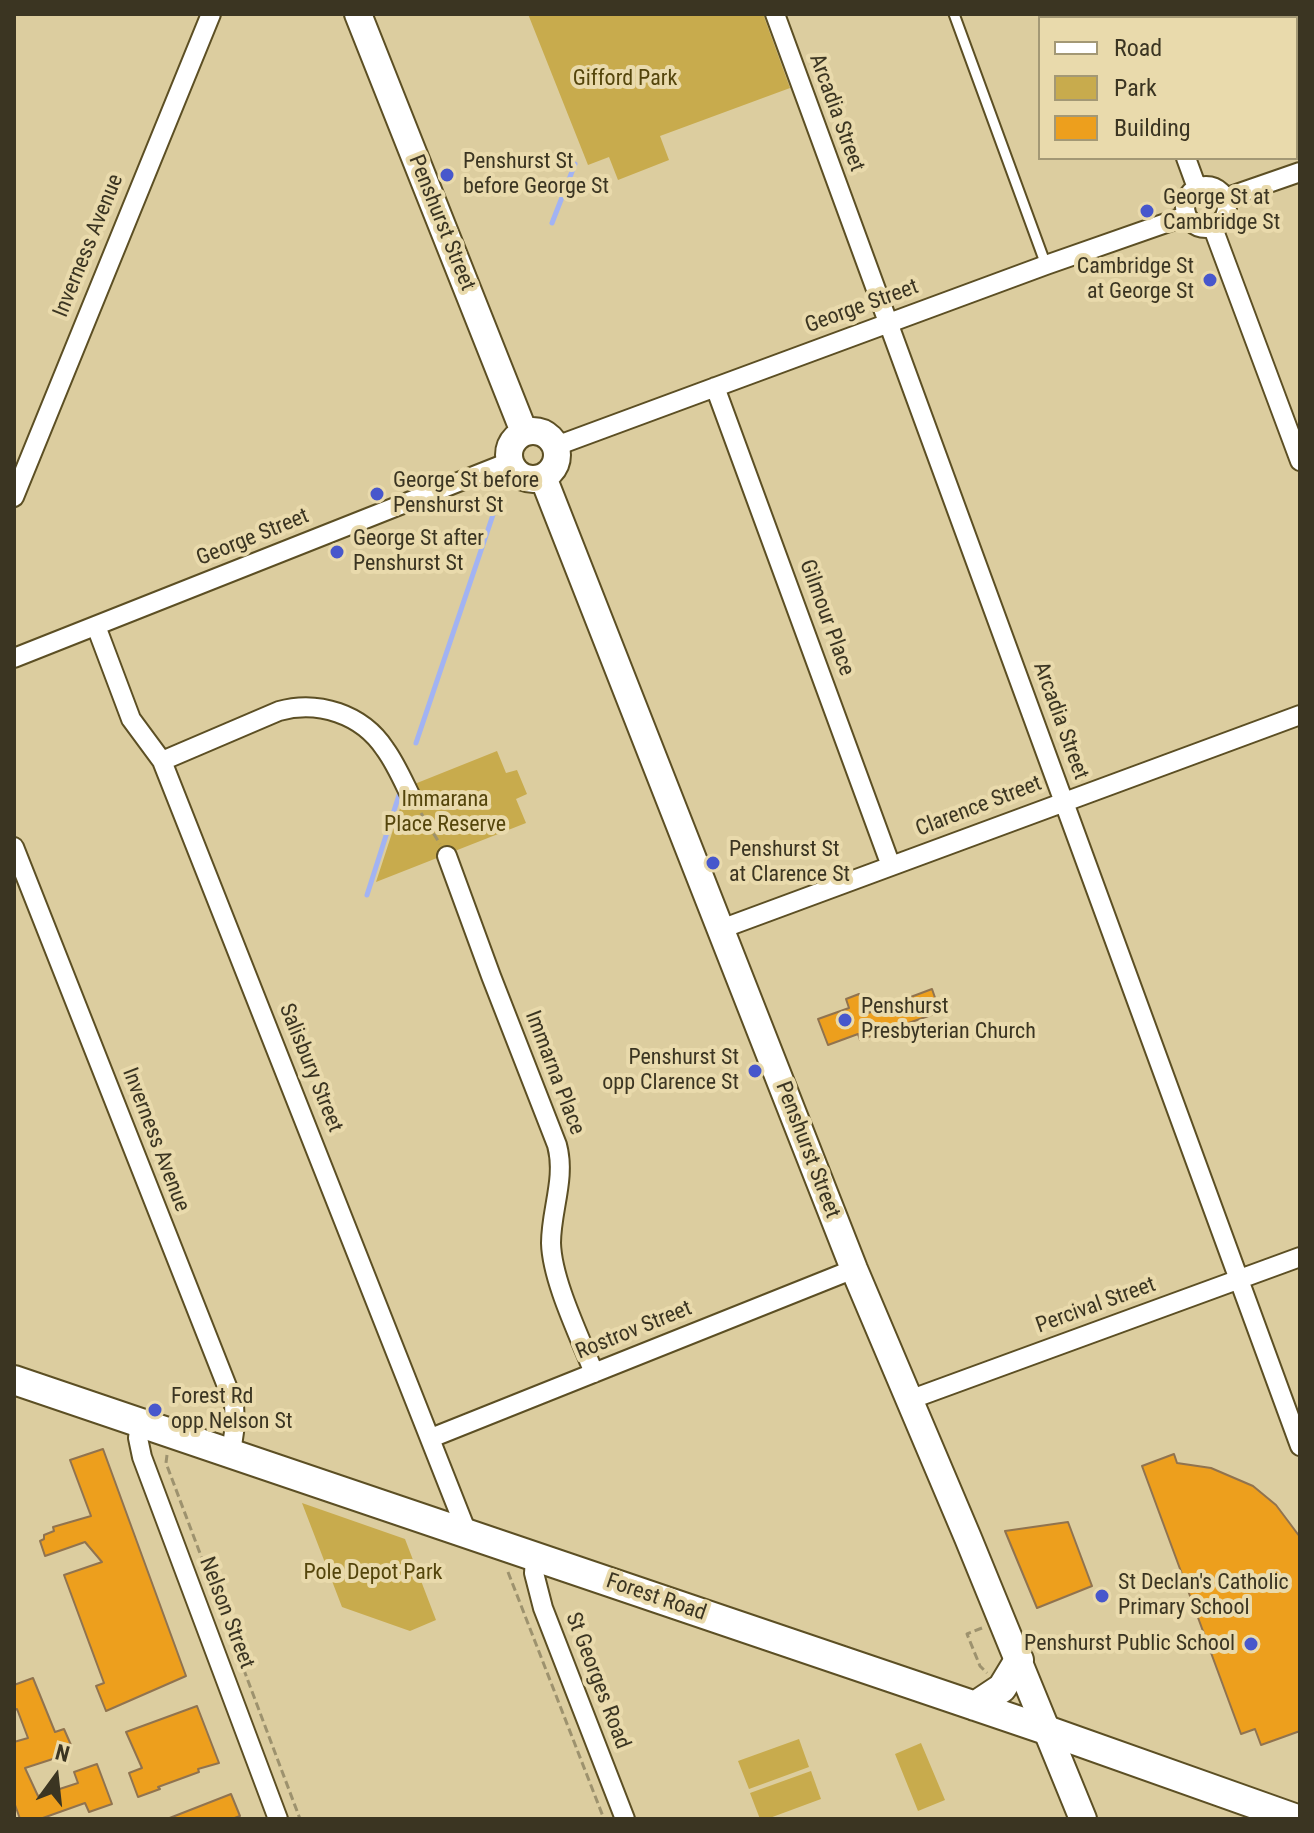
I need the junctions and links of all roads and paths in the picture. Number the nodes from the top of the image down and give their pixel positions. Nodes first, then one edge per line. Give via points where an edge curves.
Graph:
1 (211, 14) edge
2 (358, 14) edge
3 (775, 14) edge
4 (954, 14) edge
5 (1187, 160) edge
6 (1300, 172) edge
7 (1197, 188) junction
8 (1225, 198) junction
9 (1186, 216) junction
10 (1213, 228) junction
11 (1046, 265) junction
12 (887, 323) junction
13 (715, 387) junction
14 (524, 432) junction
15 (556, 446) junction
16 (1298, 451) edge
17 (509, 462) junction
18 (543, 477) junction
19 (14, 497) edge
20 (96, 626) junction
21 (14, 658) edge
22 (1300, 715) edge
23 (162, 761) junction
24 (412, 799) joint
25 (1064, 801) junction
26 (14, 847) edge
27 (447, 856) joint
28 (891, 866) junction
29 (721, 929) junction
30 (1300, 1257) edge
31 (854, 1269) junction
32 (1240, 1280) junction
33 (594, 1373) junction
34 (14, 1380) edge
35 (909, 1400) junction
36 (140, 1423) junction
37 (431, 1438) junction
38 (1300, 1446) edge
39 (231, 1453) junction
40 (167, 1455) dead end
41 (468, 1535) junction
42 (535, 1558) junction
43 (508, 1572) dead end
44 (988, 1626) dead end
45 (1019, 1660) junction
46 (992, 1677) dead end
47 (975, 1706) junction
48 (1049, 1731) junction
49 (278, 1819) edge
50 (300, 1819) edge
51 (604, 1819) edge
52 (625, 1819) edge
53 (1083, 1819) edge
54 (1297, 1819) edge

1 - 19 street, Inverness Avenue
2 - 14 main road, Penshurst Street
3 - 12 street, Arcadia Street
4 - 11 lane
5 - 7 street
6 - 8 street
7 - 8 street via 1212,187
7 - 9 street via 1185,202
8 - 10 street via 1226,214
9 - 10 street via 1200,228
9 - 11 street, George Street
10 - 16 street
11 - 12 street, George Street
12 - 13 street, George Street
12 - 25 street, Arcadia Street
13 - 15 street, George Street
13 - 28 street, Gilmour Place
14 - 15 main road via 546,434
14 - 17 main road via 509,447
15 - 18 main road via 557,460
17 - 18 main road via 519,475
17 - 20 street, George Street
18 - 29 main road, Penshurst Street
20 - 21 street, George Street
20 - 23 street, Salisbury Street via 131,719
22 - 25 street, Clarence Street
23 - 24 street via 279,711 319,707 346,716 372,734
23 - 37 street, Salisbury Street
24 - 27 path
25 - 28 street, Clarence Street
25 - 32 street, Arcadia Street
26 - 39 street, Inverness Avenue via 234,1404
27 - 33 street, Immarna Place via 557,1145 560,1172 552,1257
28 - 29 street, Clarence Street
29 - 31 main road, Penshurst Street
30 - 32 street, Percival Street
31 - 33 street, Rostrov Street
31 - 35 main road, Penshurst Street
32 - 35 street, Percival Street
32 - 38 street, Arcadia Street
33 - 37 street, Rostrov Street
34 - 36 main road, Forest Road
35 - 45 main road, Penshurst Street
36 - 39 main road, Forest Road
36 - 49 street, Nelson Street via 142,1457
37 - 41 street, Salisbury Street
39 - 41 main road, Forest Road
40 - 50 path, Nelson Street
41 - 42 main road, Forest Road
42 - 47 main road, Forest Road
42 - 52 street, St Georges Road via 543,1608
43 - 51 path, St Georges Road
44 - 46 path via 967,1634 980,1666
45 - 47 main road via 1002,1688
45 - 48 main road, Penshurst Street
47 - 48 main road, Forest Road
48 - 53 main road, Penshurst Street
48 - 54 main road, Forest Road

